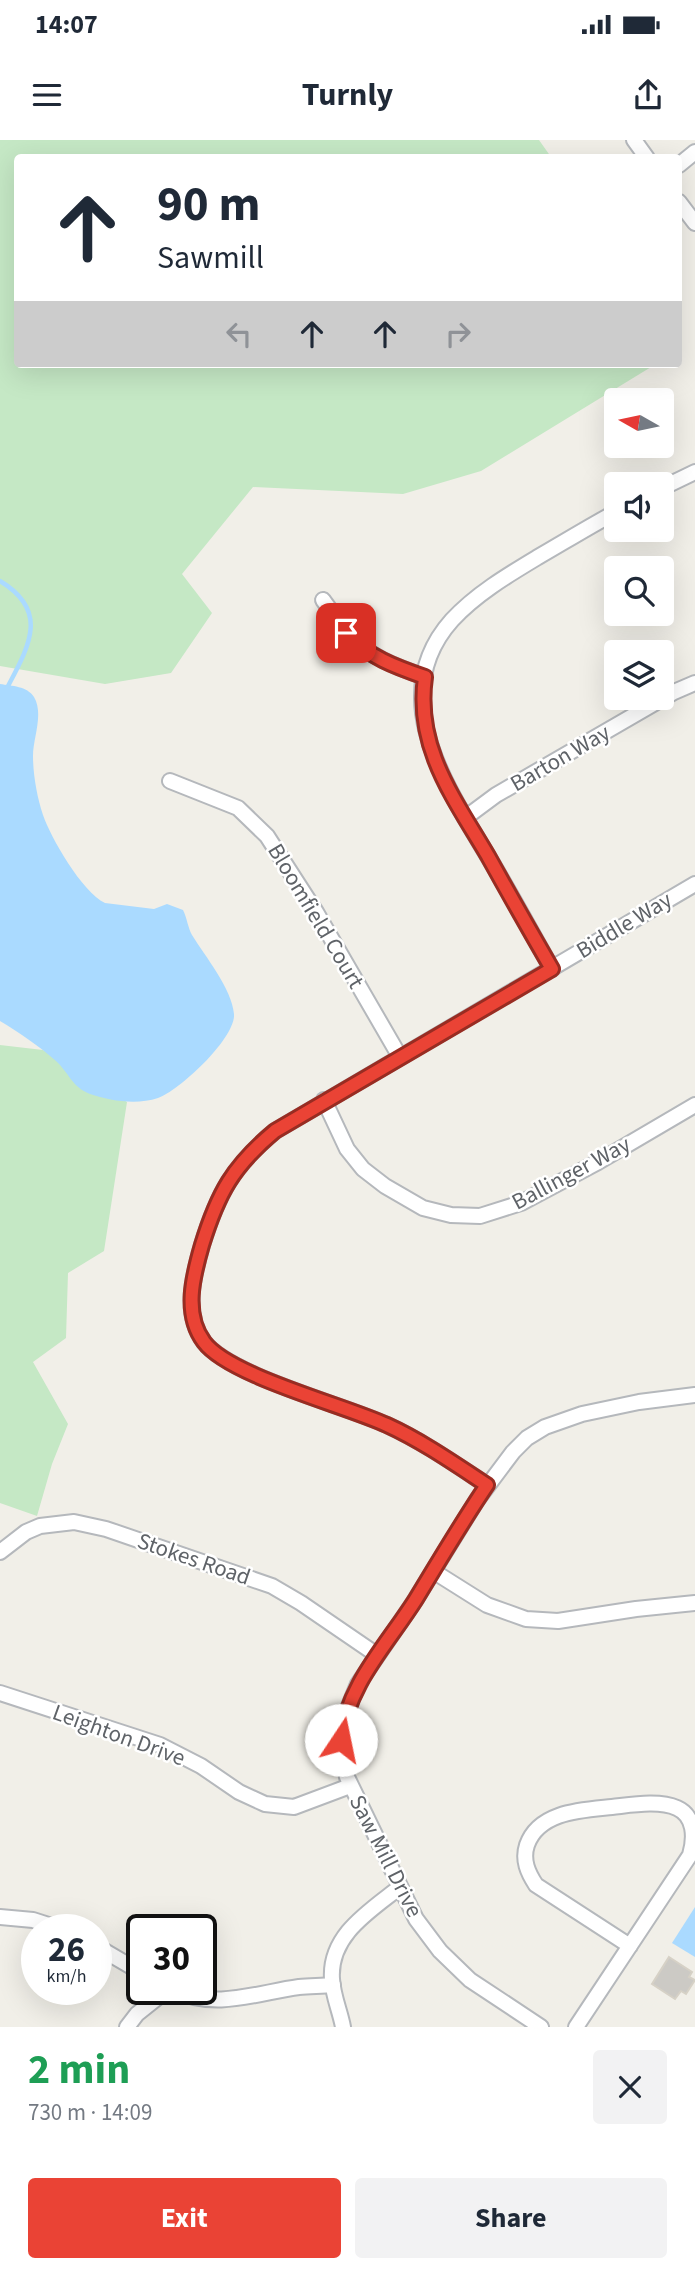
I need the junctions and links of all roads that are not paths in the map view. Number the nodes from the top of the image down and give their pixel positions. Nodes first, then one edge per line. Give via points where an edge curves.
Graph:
1 (682, 206) edge
2 (695, 223) edge
3 (695, 472) edge
4 (674, 482) edge
5 (604, 519) edge
6 (323, 600) dead end
7 (425, 677) junction
8 (695, 682) edge
9 (170, 781) dead end
10 (465, 818) junction
11 (695, 884) edge
12 (552, 969) junction
13 (400, 1057) junction
14 (324, 1100) junction
15 (695, 1105) edge
16 (695, 1395) edge
17 (487, 1485) junction
18 (0, 1552) edge
19 (433, 1571) junction
20 (695, 1603) edge
21 (377, 1656) junction
22 (0, 1693) edge
23 (350, 1786) junction
24 (400, 1887) junction
25 (0, 1917) edge
26 (21, 1919) edge
27 (630, 1947) junction
28 (332, 1985) junction
29 (217, 2000) edge
30 (148, 2005) edge
31 (127, 2027) edge
32 (343, 2027) edge
33 (541, 2027) edge
34 (576, 2027) edge

1 - 2 street
3 - 4 street
5 - 7 street via 462,609 440,637
6 - 7 street via 362,648 390,665
7 - 10 street via 422,705 432,754
8 - 10 street, Barton Way via 496,795
9 - 13 street, Bloomfield Court via 238,808 267,836
10 - 12 street
11 - 12 street, Biddle Way
12 - 13 street, Biddle Way
13 - 14 street, Biddle Way
14 - 15 street, Ballinger Way via 347,1149 385,1186 423,1208 480,1216 521,1203
14 - 17 street, Biddle Way via 275,1131 232,1175 198,1259 191,1310 195,1327 204,1342 230,1363 391,1427
16 - 17 street via 600,1409 554,1423 527,1438
17 - 19 street, Saw Mill Drive
18 - 21 street, Stokes Road via 40,1525 74,1522 106,1529 272,1586
19 - 20 street via 487,1605 526,1619 558,1621
19 - 21 street, Saw Mill Drive
21 - 23 street, Saw Mill Drive via 358,1684 343,1721 343,1759
22 - 23 street, Leighton Drive via 160,1745 265,1804 294,1807
23 - 24 street, Saw Mill Drive
24 - 28 street via 342,1939 332,1964
24 - 33 street, Saw Mill Drive via 427,1935 454,1966
25 - 26 street
27 - 27 street via 690,1855 694,1828 688,1816 665,1805 621,1806 563,1815 538,1828 525,1851 529,1875 536,1885
27 - 34 street
28 - 29 street
28 - 32 street
30 - 31 street

